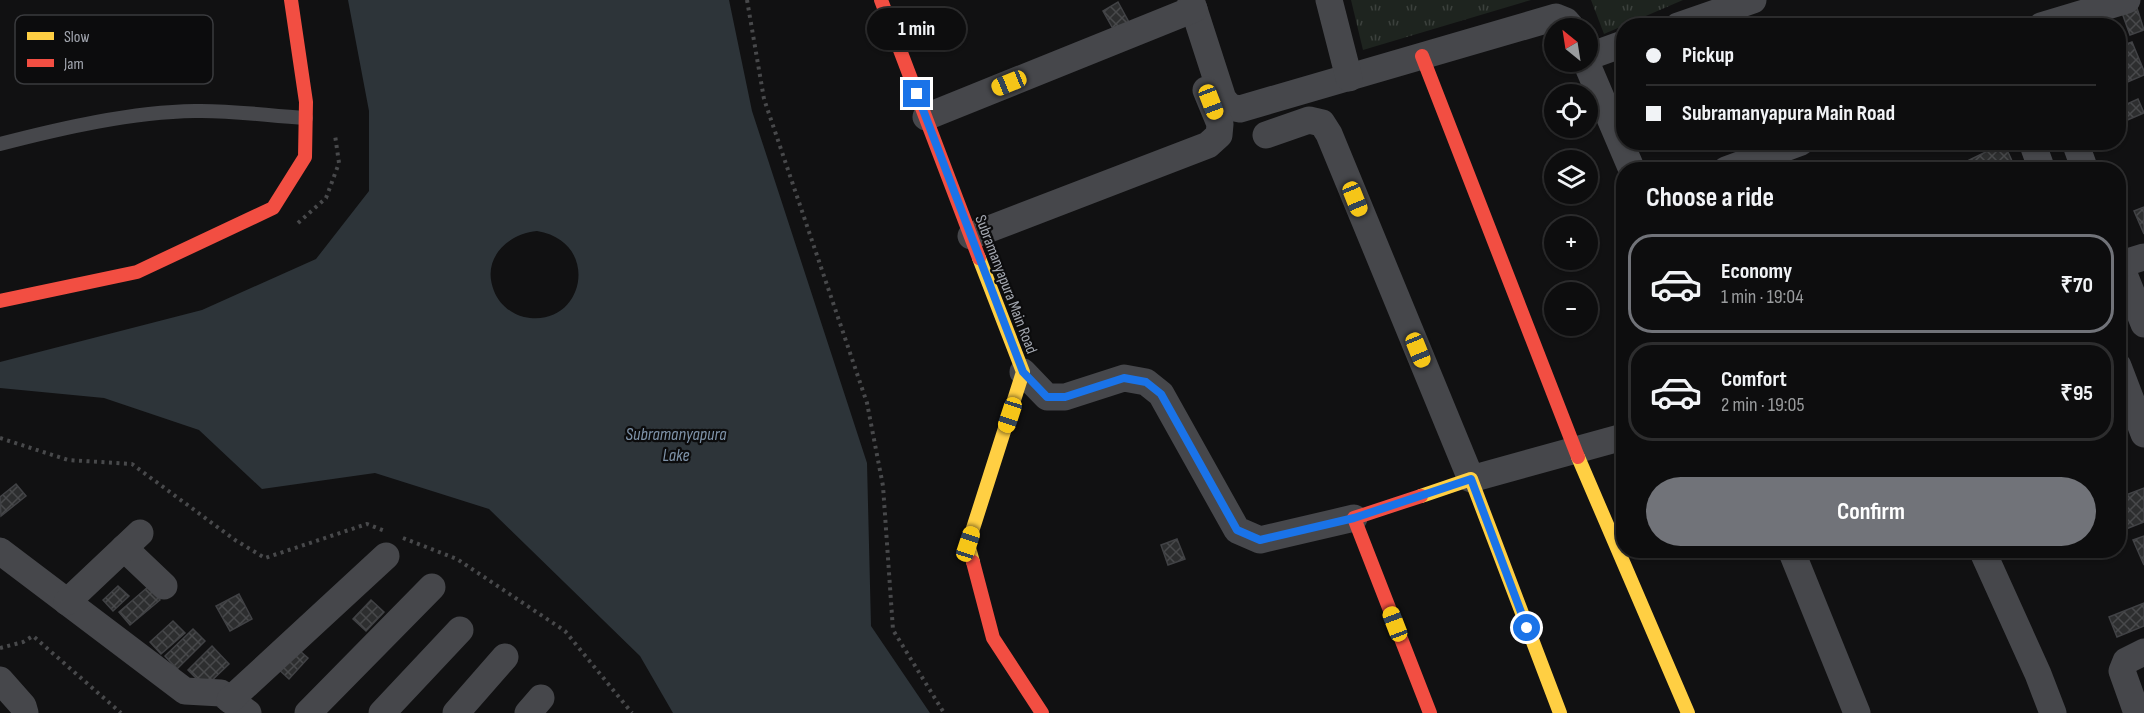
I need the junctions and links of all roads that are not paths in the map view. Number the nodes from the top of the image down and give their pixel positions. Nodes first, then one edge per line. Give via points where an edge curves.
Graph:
1 (291, 0) edge
2 (1329, 0) edge
3 (1753, 0) edge
4 (2127, 0) edge
5 (886, 2) edge
6 (1187, 8) edge
7 (1701, 18) edge
8 (2068, 18) edge
9 (1544, 21) edge
10 (1616, 47) edge
11 (1598, 53) edge
12 (1422, 56) junction
13 (1590, 72) edge
14 (1348, 78) junction
15 (926, 117) junction
16 (306, 118) junction
17 (1616, 132) edge
18 (1266, 135) dead end
19 (0, 144) edge
20 (1780, 150) edge
21 (1747, 162) edge
22 (971, 236) junction
23 (2126, 265) edge
24 (0, 301) edge
25 (2144, 324) edge
26 (1023, 372) junction
27 (2126, 390) edge
28 (2136, 421) edge
29 (1616, 439) edge
30 (1575, 450) junction
31 (1471, 479) junction
32 (1354, 518) junction
33 (390, 541) road end
34 (1616, 545) edge
35 (0, 551) edge
36 (1621, 558) edge
37 (1794, 558) edge
38 (1986, 558) edge
39 (164, 586) dead end
40 (432, 587) dead end
41 (67, 602) junction
42 (460, 630) dead end
43 (2144, 652) edge
44 (505, 657) dead end
45 (0, 680) edge
46 (239, 706) edge
47 (1425, 712) edge
48 (25, 713) edge
49 (308, 713) edge
50 (382, 713) edge
51 (456, 713) edge
52 (1042, 713) edge
53 (1560, 713) edge
54 (1688, 713) edge
55 (1857, 713) edge
56 (2053, 713) edge
57 (2137, 713) edge

1 - 16 street
2 - 14 street
3 - 7 street
4 - 8 street
5 - 15 street, Subramanyapura Main Road
6 - 14 street via 1223,99 1230,107 1240,109
6 - 15 street
6 - 22 street via 1220,124 1219,135 1208,145
9 - 12 street
10 - 11 street
12 - 14 street
12 - 30 street
13 - 17 street
15 - 22 street, Subramanyapura Main Road
16 - 19 lane via 169,112 61,128
16 - 24 street via 305,157 273,208 137,272
18 - 31 street via 1309,120 1322,123 1329,134
20 - 21 street
22 - 26 street, Subramanyapura Main Road
23 - 25 street
26 - 32 street via 1047,397 1065,397 1124,378 1146,382 1161,394 1237,530 1260,540
26 - 52 street, Subramanyapura Main Road via 968,544 993,638
27 - 28 street
29 - 30 street
30 - 31 street
30 - 34 street
31 - 32 street
31 - 53 street
32 - 47 street
33 - 46 street
35 - 41 street
36 - 54 street
37 - 55 street
38 - 56 street
39 - 41 street via 132,540
40 - 49 street
41 - 46 street via 185,691 220,693
42 - 50 street
43 - 57 street via 2126,661 2122,671
44 - 51 street
45 - 48 street

